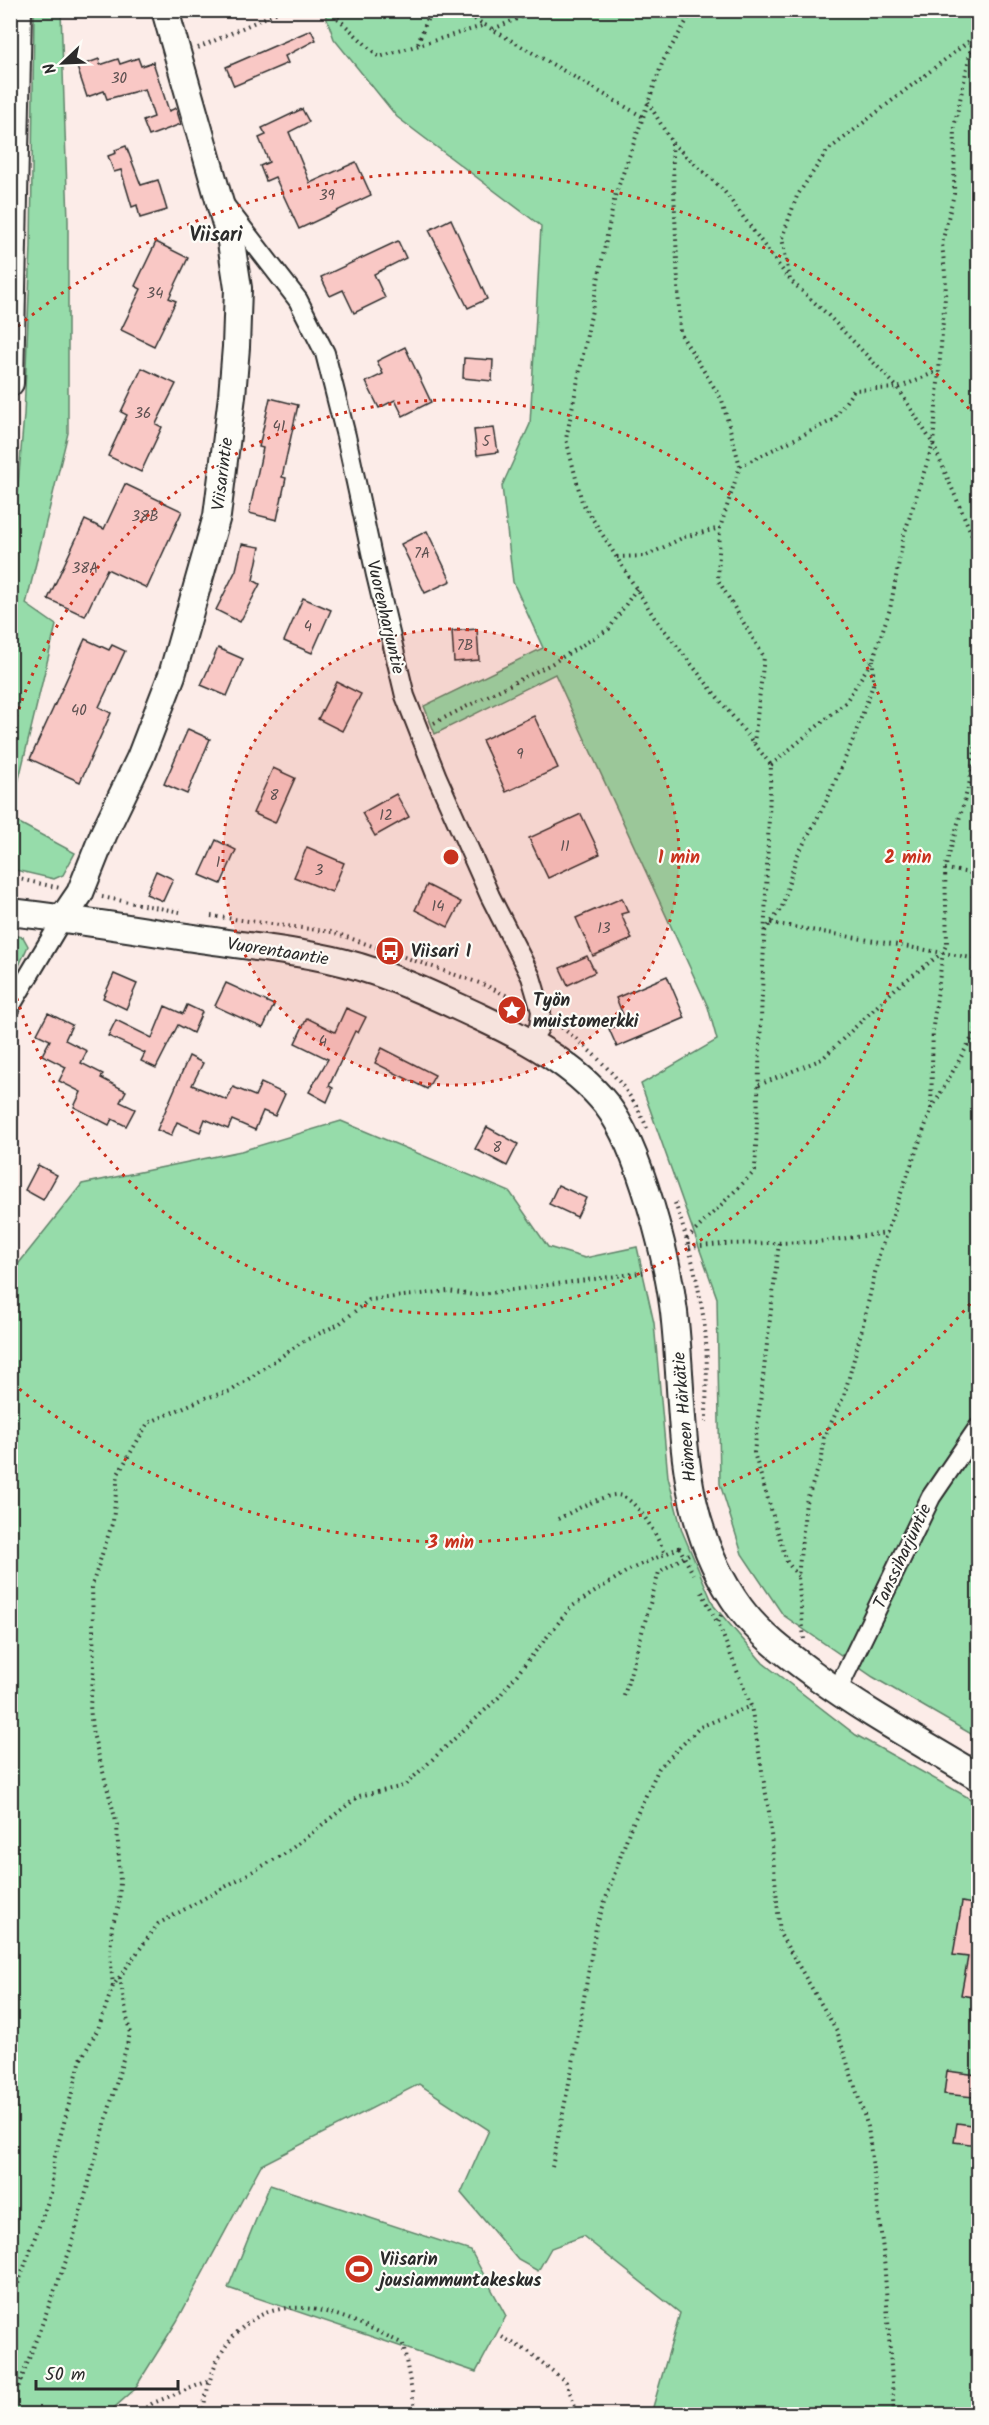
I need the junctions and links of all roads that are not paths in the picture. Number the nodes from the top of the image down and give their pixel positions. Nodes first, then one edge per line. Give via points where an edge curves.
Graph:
1 (18, 10) edge
2 (165, 10) edge
3 (219, 197) junction
4 (10, 383) edge
5 (10, 912) edge
6 (63, 918) junction
7 (10, 1007) edge
8 (530, 1043) junction
9 (978, 1428) edge
10 (837, 1691) junction
11 (978, 1777) edge

1 - 4 main road
2 - 3 main road, Viisarintie
3 - 6 main road, Viisarintie via 238,288 236,347 217,516 172,675 80,892
3 - 8 street, Vuorenharjuntie via 298,300 325,353 405,696 490,896 531,977 541,1011 539,1028
5 - 6 main road, Vuorentaantie
6 - 7 street
6 - 8 main road, Vuorentaantie via 327,958 412,986
8 - 10 main road, Hämeen Härkätie via 574,1071 608,1107 643,1184 673,1306 685,1461 704,1542 743,1612 766,1636
9 - 10 street, Tanssiharjuntie via 931,1497
10 - 11 main road, Hämeen Härkätie

